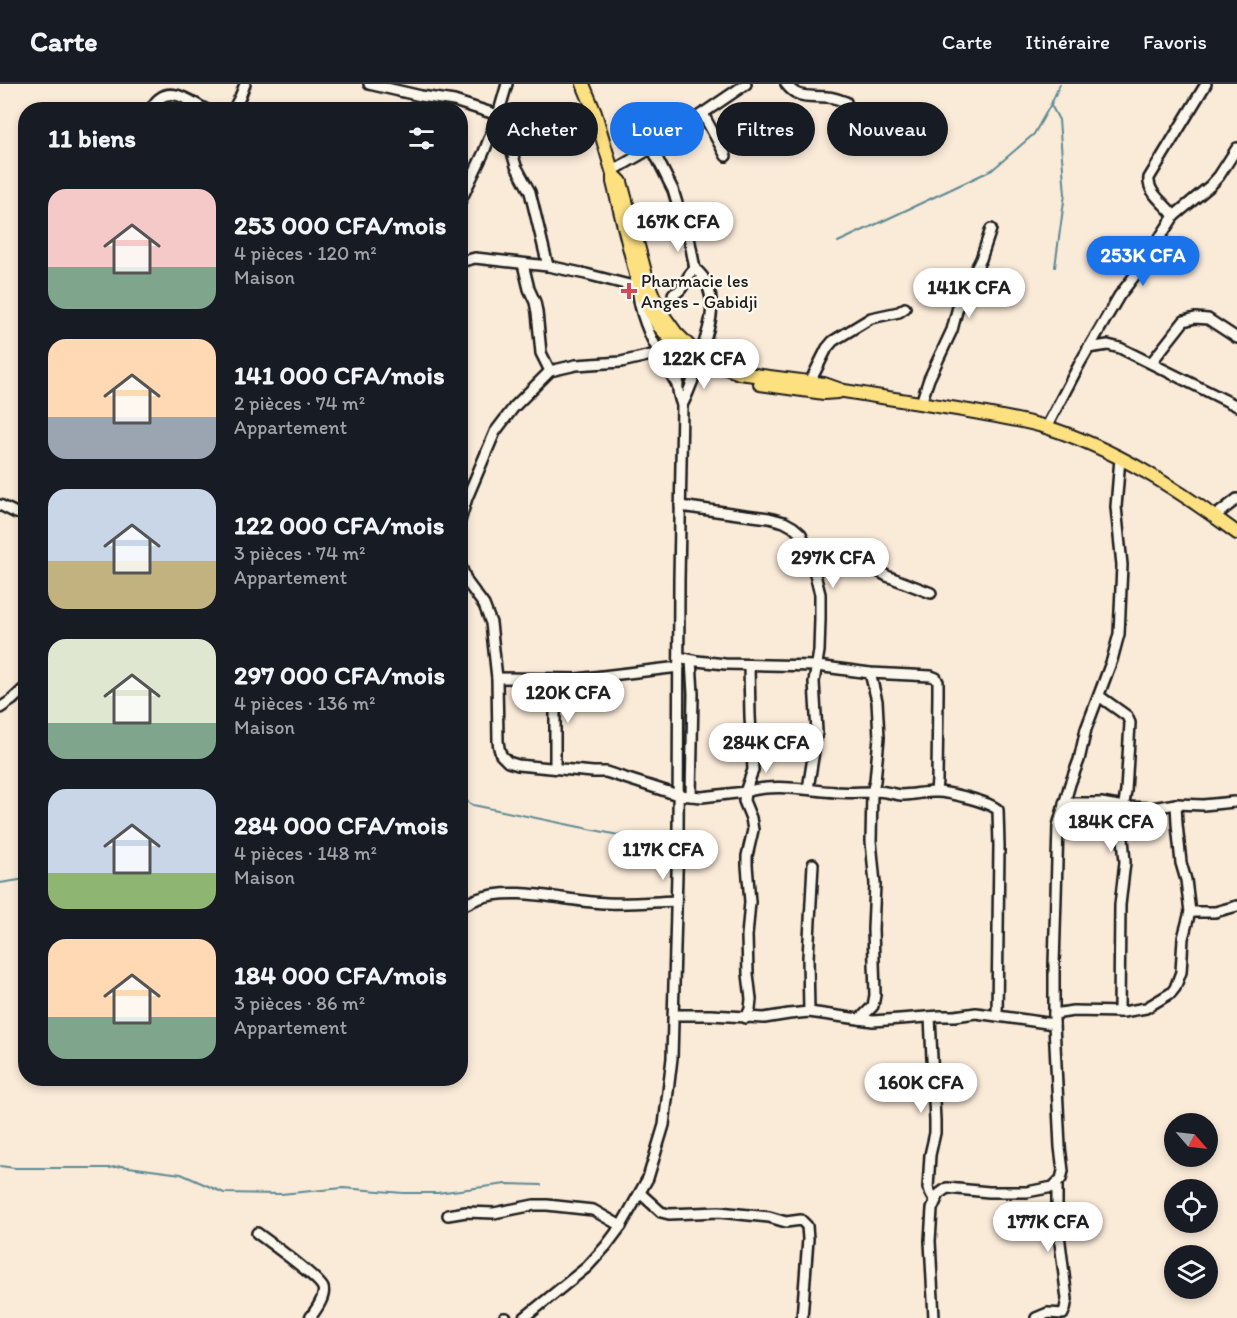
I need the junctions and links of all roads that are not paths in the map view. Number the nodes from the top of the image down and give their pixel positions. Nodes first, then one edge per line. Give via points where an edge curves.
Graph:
1 (245, 84) edge
2 (369, 84) edge
3 (507, 84) edge
4 (583, 84) edge
5 (746, 84) edge
6 (786, 84) edge
7 (1206, 84) edge
8 (156, 102) edge
9 (190, 102) edge
10 (238, 102) edge
11 (457, 102) edge
12 (502, 102) edge
13 (846, 102) dead end
14 (468, 105) edge
15 (486, 111) edge
16 (704, 113) edge
17 (704, 116) edge
18 (716, 138) edge
19 (486, 147) edge
20 (1237, 148) edge
21 (513, 156) edge
22 (639, 156) edge
23 (656, 156) edge
24 (613, 172) junction
25 (468, 185) edge
26 (1174, 216) junction
27 (991, 229) dead end
28 (468, 257) edge
29 (475, 258) junction
30 (468, 260) edge
31 (523, 264) junction
32 (548, 266) junction
33 (695, 269) junction
34 (641, 284) junction
35 (673, 294) dead end
36 (905, 308) dead end
37 (1237, 338) edge
38 (1088, 348) junction
39 (660, 354) junction
40 (698, 358) junction
41 (1151, 363) junction
42 (550, 371) junction
43 (810, 382) junction
44 (677, 385) junction
45 (844, 392) junction
46 (921, 403) junction
47 (682, 405) junction
48 (1237, 406) edge
49 (1046, 428) junction
50 (1120, 458) junction
51 (468, 496) edge
52 (1237, 499) edge
53 (0, 505) edge
54 (680, 506) junction
55 (18, 513) edge
56 (1215, 516) junction
57 (1237, 533) edge
58 (809, 551) junction
59 (468, 583) edge
60 (931, 593) dead end
61 (691, 660) junction
62 (679, 662) junction
63 (749, 665) junction
64 (817, 666) junction
65 (870, 673) junction
66 (497, 678) junction
67 (559, 679) junction
68 (18, 694) edge
69 (1100, 696) junction
70 (0, 708) edge
71 (555, 768) junction
72 (808, 789) junction
73 (936, 791) junction
74 (745, 792) junction
75 (872, 792) junction
76 (678, 795) junction
77 (691, 796) junction
78 (1234, 802) dead end
79 (1064, 803) junction
80 (1176, 804) junction
81 (1124, 807) junction
82 (813, 864) dead end
83 (676, 901) junction
84 (468, 903) edge
85 (1237, 906) edge
86 (1190, 912) junction
87 (809, 1012) junction
88 (1119, 1012) junction
89 (674, 1015) junction
90 (997, 1016) junction
91 (930, 1017) junction
92 (746, 1018) junction
93 (860, 1019) junction
94 (1054, 1019) junction
95 (1058, 1184) junction
96 (640, 1193) junction
97 (935, 1201) junction
98 (448, 1215) dead end
99 (621, 1226) junction
100 (257, 1233) dead end
101 (310, 1318) edge
102 (524, 1318) edge
103 (802, 1318) edge
104 (933, 1318) edge
105 (1036, 1318) edge

1 - 10 street
2 - 11 street
3 - 12 street
4 - 24 main road
5 - 16 street
6 - 13 street via 801,96
7 - 26 street via 1148,182
8 - 9 street via 171,94
14 - 15 street
17 - 18 street
19 - 25 street
20 - 26 street via 1215,181
21 - 32 street via 530,192
22 - 24 street
23 - 33 street via 686,221
24 - 34 main road
26 - 38 street
27 - 46 street
28 - 29 street
29 - 30 street
29 - 31 street
31 - 32 street
31 - 42 street via 535,302 541,353
32 - 34 street via 618,283
33 - 35 street via 681,290
33 - 40 street via 704,277 712,312
34 - 39 street via 642,316
34 - 40 main road via 641,295 658,325 678,348
36 - 43 street via 877,315 833,341
37 - 41 street via 1208,319 1188,319
38 - 41 street via 1113,346
38 - 49 street
39 - 42 street
39 - 44 street
40 - 43 main road via 739,373
40 - 44 street via 679,376
40 - 45 main road via 710,371 738,381 824,393
40 - 47 street
41 - 48 street
42 - 51 street via 495,432
43 - 45 main road
44 - 47 street
45 - 46 main road
46 - 49 main road
47 - 54 street
49 - 50 main road
50 - 56 main road
50 - 69 street via 1116,507 1122,565 1120,625
52 - 56 street
53 - 55 street
54 - 58 street via 784,522 801,534
54 - 62 street
56 - 57 main road
58 - 60 street via 852,557
58 - 64 street via 820,594
59 - 66 street via 490,619
61 - 62 street
61 - 63 street
61 - 77 street
62 - 67 street
62 - 76 street
63 - 64 street
63 - 74 street via 753,770
64 - 65 street
64 - 72 street via 817,732
65 - 73 street via 936,678
65 - 75 street via 879,737
66 - 67 street
66 - 71 street via 501,755 518,765
67 - 71 street
68 - 70 street
69 - 79 street
69 - 81 street via 1127,716 1130,723
71 - 76 street via 606,772
72 - 74 street
72 - 75 street
73 - 75 street via 908,795 885,790
73 - 90 street via 976,800 998,810
74 - 77 street
74 - 92 street via 753,830 747,856 751,999
75 - 93 street via 875,995 873,1006
76 - 77 street
76 - 83 street
78 - 80 street
79 - 81 street
79 - 94 street via 1058,826
80 - 81 street
80 - 86 street
81 - 88 street
82 - 87 street
83 - 84 street via 605,903 511,894
83 - 89 street
85 - 86 street via 1215,912
86 - 88 street via 1175,988 1152,1006
87 - 92 street
87 - 93 street
88 - 94 street via 1073,1011
89 - 92 street
89 - 96 street via 664,1125
90 - 91 street via 976,1013
90 - 94 street
91 - 93 street
91 - 97 street via 935,1133 928,1188
94 - 95 street via 1063,1172
95 - 97 street via 1027,1192 947,1188
95 - 105 street via 1057,1218 1067,1299 1063,1314 1048,1313
96 - 99 street
96 - 103 street via 666,1214 719,1212 804,1222 808,1239
97 - 104 street via 930,1241
98 - 99 street via 534,1204 593,1210
99 - 102 street via 587,1267
100 - 101 street via 324,1290

